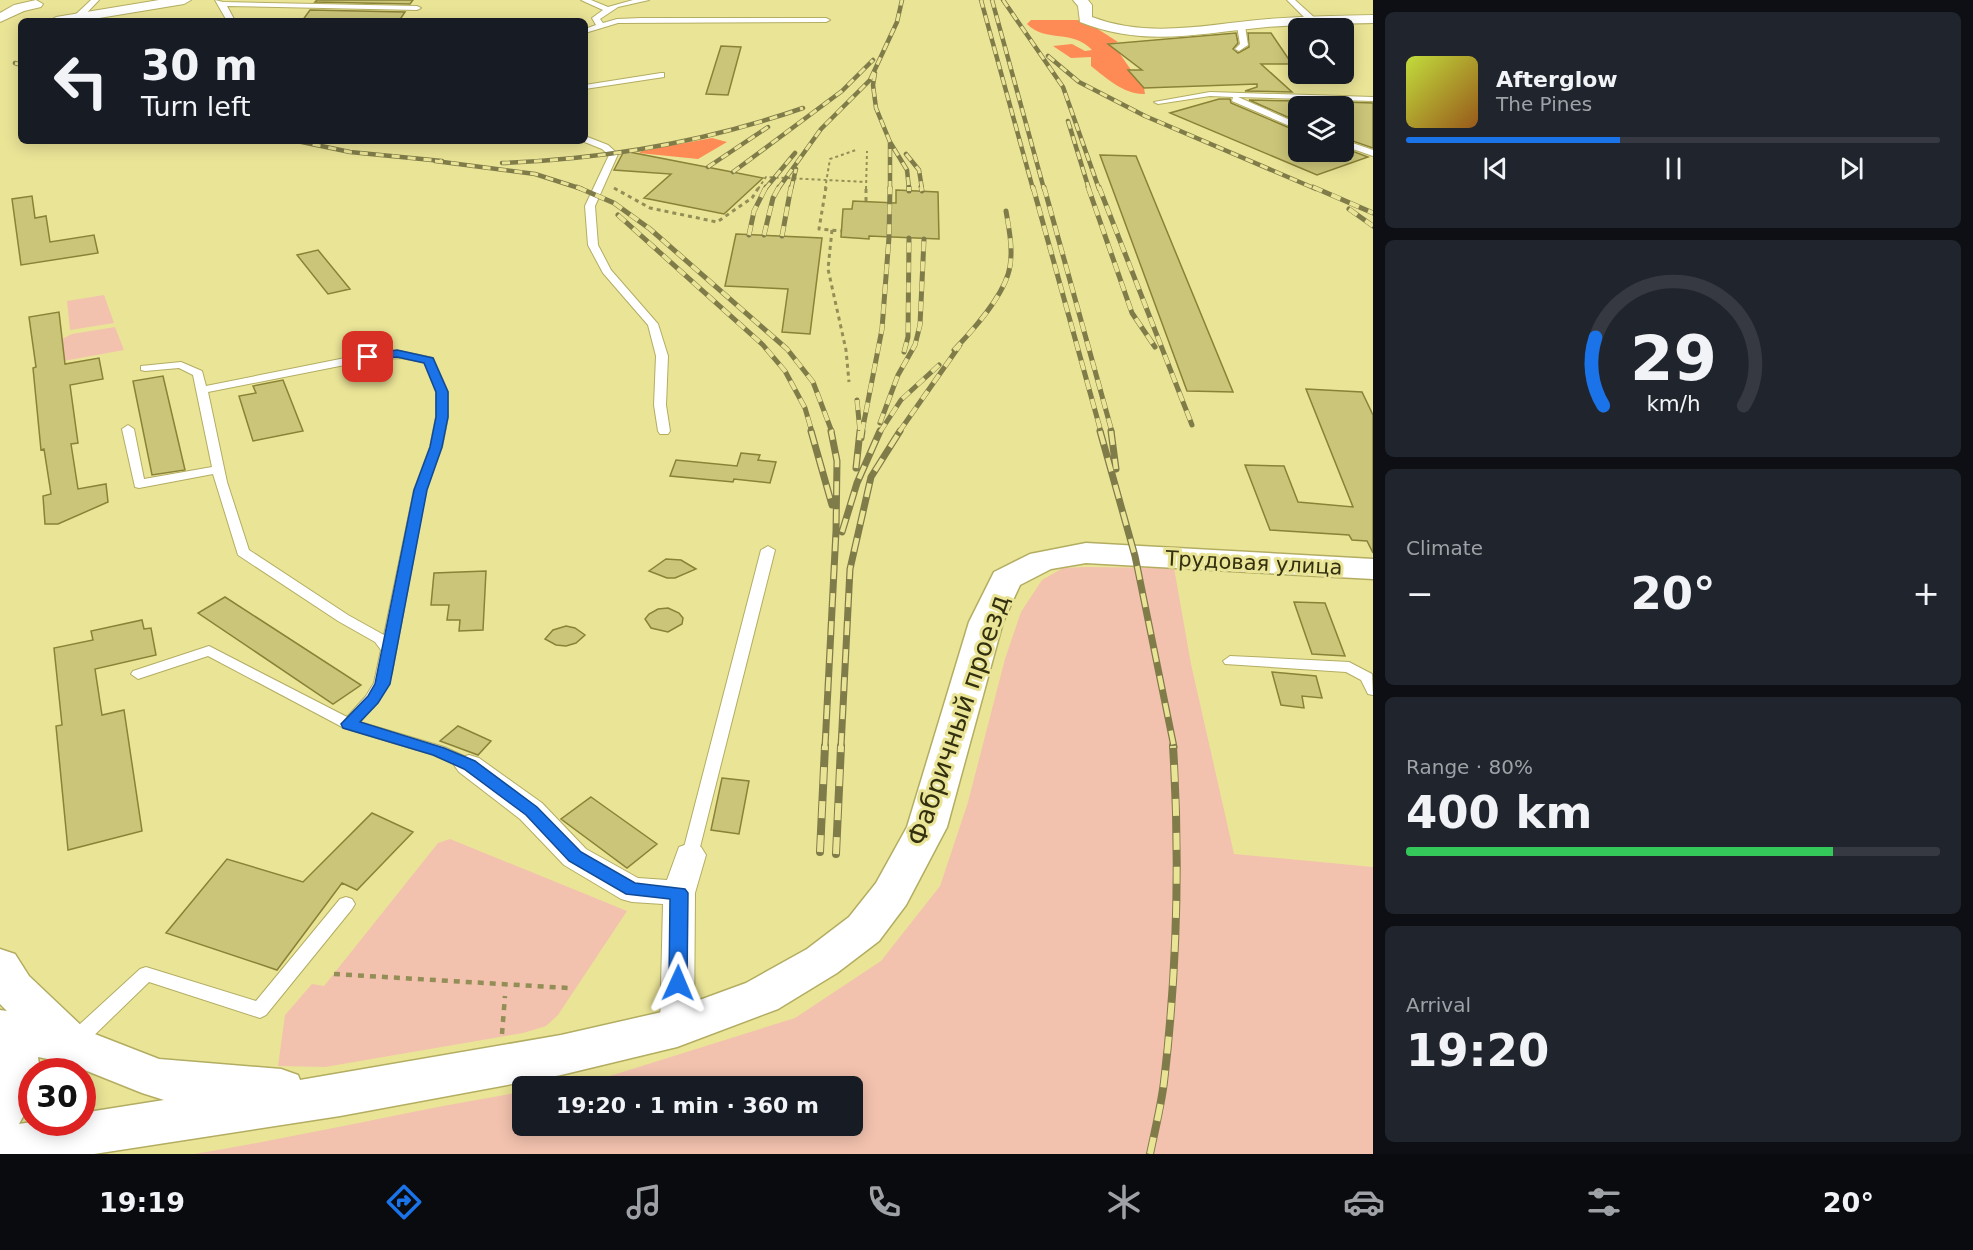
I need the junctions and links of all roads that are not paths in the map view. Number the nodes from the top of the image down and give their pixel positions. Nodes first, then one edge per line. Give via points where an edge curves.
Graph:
1 (95, 0) edge
2 (184, 0) edge
3 (585, 0) edge
4 (645, 0) edge
5 (1080, 0) edge
6 (1291, 0) edge
7 (40, 2) edge
8 (218, 2) edge
9 (417, 8) dead end
10 (609, 9) junction
11 (0, 18) edge
12 (77, 18) joint
13 (229, 18) edge
14 (1310, 18) edge
15 (1373, 19) edge
16 (826, 20) dead end
17 (1354, 20) edge
18 (1288, 23) edge
19 (600, 25) junction
20 (1241, 26) junction
21 (588, 30) edge
22 (1239, 49) dead end
23 (661, 75) dead end
24 (588, 87) edge
25 (1228, 96) junction
26 (1373, 99) edge
27 (1158, 102) dead end
28 (1288, 122) edge
29 (588, 140) edge
30 (1354, 146) edge
31 (1373, 153) edge
32 (145, 368) dead end
33 (202, 390) junction
34 (128, 429) dead end
35 (664, 432) dead end
36 (218, 469) junction
37 (768, 550) dead end
38 (1136, 556) joint
39 (1373, 569) edge
40 (388, 650) junction
41 (1230, 661) dead end
42 (138, 674) dead end
43 (1373, 690) edge
44 (349, 724) junction
45 (469, 765) joint
46 (690, 855) joint
47 (679, 893) junction
48 (346, 904) dead end
49 (0, 967) edge
50 (677, 1028) junction
51 (0, 1032) edge
52 (71, 1045) junction
53 (340, 1095) junction
54 (0, 1112) edge
55 (0, 1149) edge

1 - 12 lane
2 - 12 street
3 - 10 lane
4 - 10 lane
5 - 20 street via 1085,5 1085,19 1112,29 1188,32
6 - 14 lane
7 - 11 street
8 - 9 lane
8 - 13 lane
10 - 19 lane via 596,18
15 - 17 street
16 - 19 lane via 641,20
18 - 20 street
19 - 21 lane
20 - 22 lane via 1245,39
23 - 24 lane
25 - 26 lane
25 - 27 lane via 1210,94
25 - 28 lane
29 - 35 lane via 614,154 590,206 593,245 607,271 653,324 662,356 660,405
30 - 31 lane
32 - 33 lane via 181,365 198,373
33 - 36 lane
33 - 40 lane via 368,357 397,354 429,360 442,392 442,417 420,490
34 - 36 lane via 139,484
36 - 40 lane via 243,552 380,639
37 - 46 lane
38 - 39 main road, Трудовая улица
38 - 50 main road, Фабричный проезд via 1086,553 1042,561 1006,579 986,622 927,827 891,894 864,929 822,961 762,996
40 - 44 lane via 383,684
41 - 43 lane via 1349,667 1368,677
42 - 44 lane via 209,651
44 - 45 lane
45 - 47 street via 531,811 575,857 632,890
46 - 47 street
47 - 50 street
48 - 52 lane via 260,1010 146,974
49 - 52 main road via 13,989
50 - 53 main road, Фабричный проезд via 561,1055
51 - 52 main road
51 - 54 main road via 17,1058 16,1080
52 - 53 main road via 158,1079
53 - 55 main road

